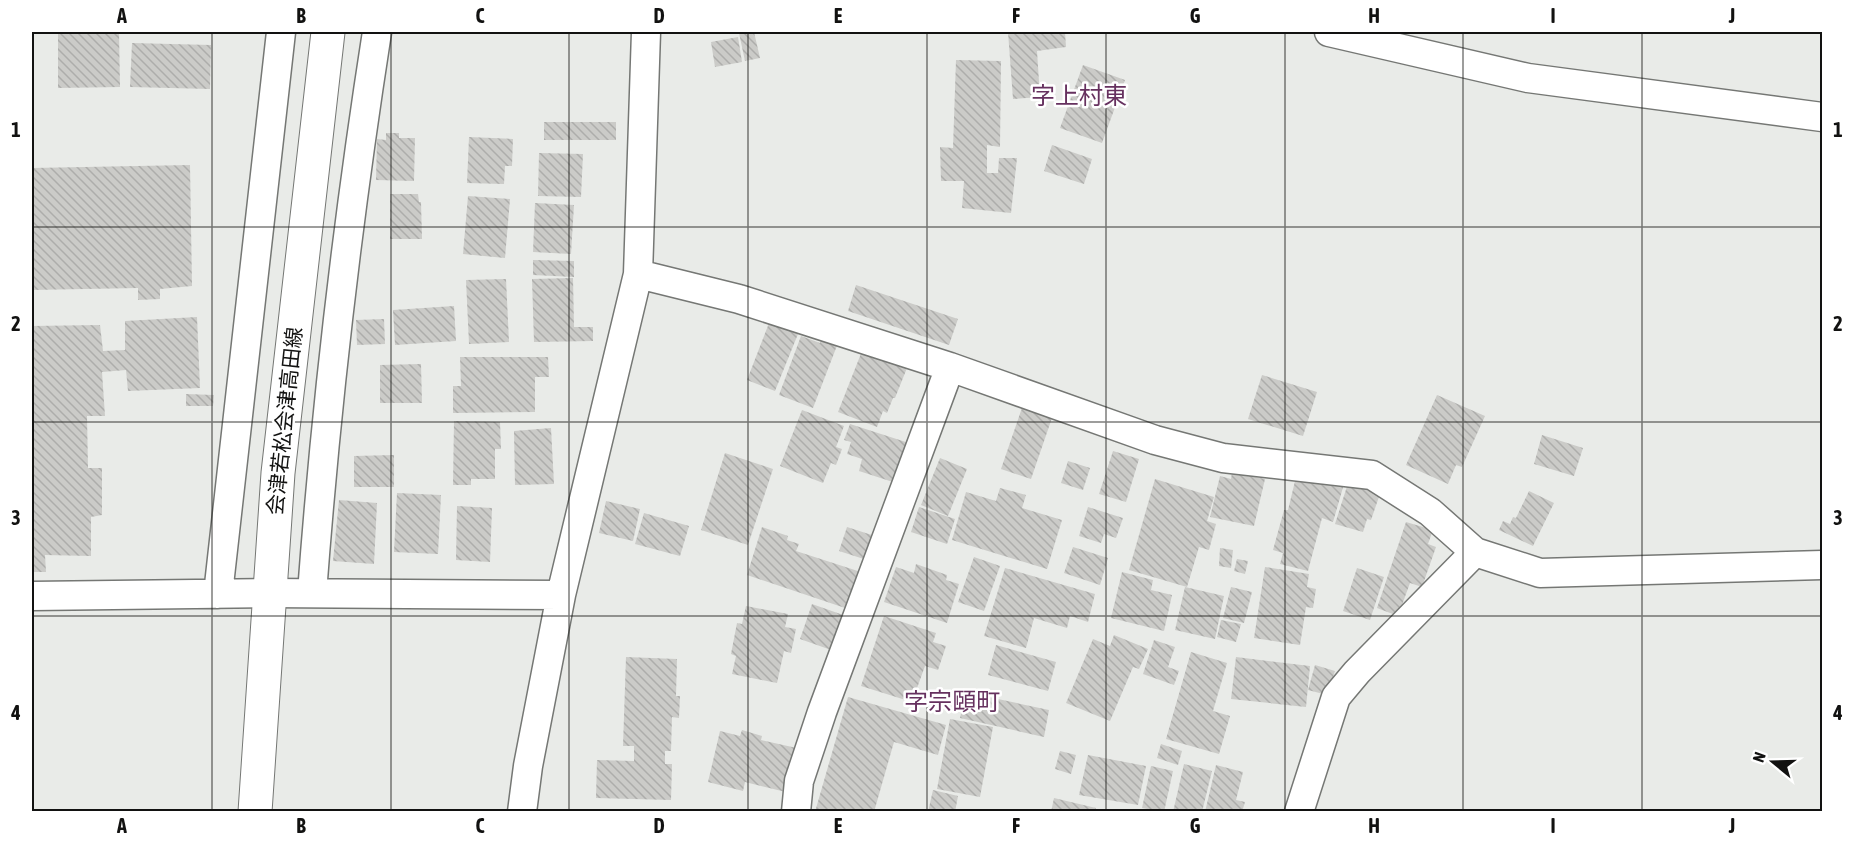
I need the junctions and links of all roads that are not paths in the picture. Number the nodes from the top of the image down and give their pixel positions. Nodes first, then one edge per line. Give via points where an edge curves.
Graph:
1 (281, 32) edge
2 (328, 32) edge
3 (377, 32) edge
4 (646, 32) edge
5 (1329, 32) edge
6 (1822, 117) edge
7 (638, 274) junction
8 (950, 367) junction
9 (1475, 552) junction
10 (1822, 565) edge
11 (269, 593) junction
12 (312, 593) junction
13 (218, 594) junction
14 (561, 595) junction
15 (32, 596) edge
16 (255, 812) edge
17 (522, 812) edge
18 (796, 812) edge
19 (1299, 812) edge

1 - 13 street
2 - 11 main road, 会津若松会津高田線 via 287,381
3 - 12 street via 354,183 322,464
4 - 7 street
5 - 6 street via 1528,78
7 - 8 street via 738,299
7 - 14 street
8 - 9 street via 1155,440 1223,458 1371,475 1430,512
8 - 18 street via 822,712 799,781
9 - 10 street via 1540,573
9 - 19 street via 1336,697
11 - 12 street
11 - 13 street
11 - 16 main road, 会津若松会津高田線
12 - 14 street
13 - 15 street
14 - 17 street

